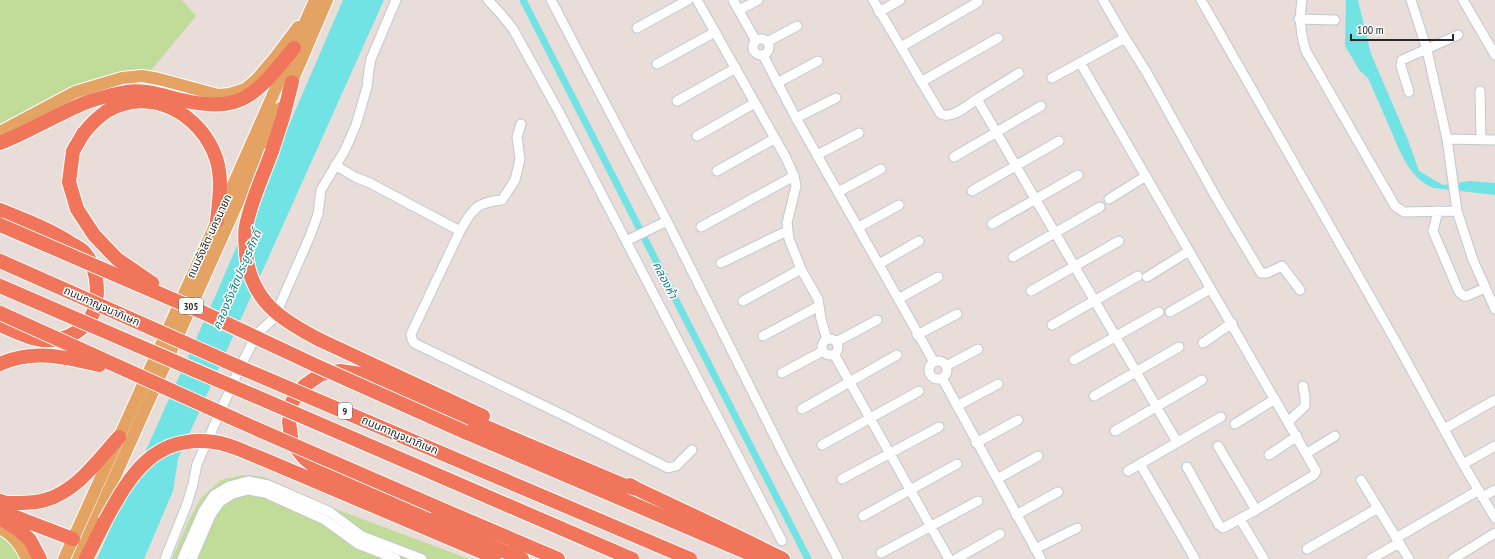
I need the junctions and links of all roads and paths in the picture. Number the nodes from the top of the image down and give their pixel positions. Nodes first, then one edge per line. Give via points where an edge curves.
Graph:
1 (327, 0) edge
2 (396, 0) edge
3 (488, 0) edge
4 (551, 0) edge
5 (688, 0) edge
6 (697, 0) edge
7 (733, 0) edge
8 (758, 0) edge
9 (873, 0) edge
10 (900, 0) edge
11 (1103, 0) edge
12 (1201, 0) edge
13 (1302, 0) edge
14 (1411, 0) edge
15 (1463, 0) edge
16 (978, 2) dead end
17 (313, 5) edge
18 (738, 10) junction
19 (879, 12) junction
20 (1299, 19) junction
21 (1335, 20) dead end
22 (797, 26) dead end
23 (637, 28) dead end
24 (715, 32) junction
25 (1458, 35) dead end
26 (998, 38) dead end
27 (1125, 38) junction
28 (756, 41) junction
29 (767, 42) junction
30 (900, 47) junction
31 (294, 48) junction
32 (1427, 50) junction
33 (763, 55) junction
34 (1495, 55) edge
35 (818, 61) dead end
36 (657, 64) dead end
37 (1081, 64) junction
38 (736, 68) junction
39 (1019, 73) dead end
40 (1052, 78) dead end
41 (292, 82) junction
42 (921, 82) junction
43 (777, 83) junction
44 (1480, 91) dead end
45 (1409, 92) dead end
46 (836, 98) dead end
47 (977, 99) junction
48 (676, 101) dead end
49 (755, 103) junction
50 (1041, 106) dead end
51 (796, 118) junction
52 (521, 124) dead end
53 (0, 132) edge
54 (997, 132) junction
55 (859, 133) dead end
56 (697, 136) dead end
57 (1447, 138) junction
58 (774, 139) junction
59 (1481, 139) junction
60 (1495, 140) edge
61 (1059, 141) dead end
62 (0, 143) edge
63 (817, 155) junction
64 (954, 157) dead end
65 (335, 165) junction
66 (1017, 165) junction
67 (881, 169) dead end
68 (717, 171) dead end
69 (1078, 175) dead end
70 (794, 176) junction
71 (1146, 176) junction
72 (972, 191) dead end
73 (838, 192) junction
74 (1036, 199) junction
75 (1109, 199) dead end
76 (899, 205) dead end
77 (1100, 207) dead end
78 (0, 210) edge
79 (1438, 211) junction
80 (1457, 211) junction
81 (217, 221) junction
82 (665, 222) junction
83 (992, 224) dead end
84 (0, 225) edge
85 (701, 227) dead end
86 (859, 227) junction
87 (460, 231) junction
88 (787, 231) junction
89 (1056, 233) junction
90 (629, 240) junction
91 (919, 241) dead end
92 (1118, 241) dead end
93 (1189, 251) junction
94 (1013, 257) dead end
95 (0, 261) edge
96 (721, 263) dead end
97 (879, 264) junction
98 (1075, 266) junction
99 (802, 269) junction
100 (938, 277) dead end
101 (0, 286) edge
102 (1485, 288) junction
103 (1210, 289) junction
104 (1300, 290) dead end
105 (1031, 291) dead end
106 (898, 299) junction
107 (1095, 300) junction
108 (743, 301) dead end
109 (819, 306) junction
110 (1495, 309) edge
111 (202, 312) junction
112 (1159, 312) dead end
113 (1170, 312) dead end
114 (0, 313) edge
115 (957, 314) dead end
116 (877, 320) dead end
117 (1232, 323) junction
118 (0, 325) edge
119 (1052, 325) dead end
120 (917, 335) junction
121 (763, 336) dead end
122 (1116, 336) junction
123 (827, 340) junction
124 (836, 342) junction
125 (1203, 342) dead end
126 (1178, 347) dead end
127 (978, 348) dead end
128 (823, 351) junction
129 (834, 354) junction
130 (897, 355) dead end
131 (1074, 360) dead end
132 (934, 362) junction
133 (0, 364) edge
134 (946, 366) junction
135 (1135, 371) junction
136 (782, 373) dead end
137 (942, 378) junction
138 (1202, 380) dead end
139 (849, 382) junction
140 (157, 384) junction
141 (998, 384) dead end
142 (1303, 386) dead end
143 (919, 390) dead end
144 (1094, 396) dead end
145 (1275, 399) junction
146 (1495, 400) edge
147 (957, 406) junction
148 (1156, 407) junction
149 (802, 409) dead end
150 (1221, 417) dead end
151 (870, 418) junction
152 (1018, 420) dead end
153 (1288, 422) junction
154 (1235, 424) dead end
155 (939, 427) dead end
156 (1444, 429) junction
157 (1115, 431) dead end
158 (119, 436) junction
159 (1297, 436) junction
160 (1335, 436) dead end
161 (1177, 442) junction
162 (976, 443) junction
163 (822, 445) dead end
164 (1218, 446) dead end
165 (1495, 446) edge
166 (692, 450) dead end
167 (1307, 453) junction
168 (890, 454) junction
169 (1269, 455) dead end
170 (1038, 456) dead end
171 (957, 464) dead end
172 (1140, 464) junction
173 (1463, 464) junction
174 (1187, 467) dead end
175 (1128, 471) dead end
176 (842, 478) dead end
177 (997, 479) junction
178 (1361, 480) dead end
179 (637, 489) junction
180 (1495, 490) edge
181 (910, 491) junction
182 (1058, 492) dead end
183 (1480, 494) junction
184 (0, 501) edge
185 (978, 501) dead end
186 (655, 505) junction
187 (1378, 508) junction
188 (1256, 510) junction
189 (0, 511) edge
190 (1016, 515) junction
191 (863, 516) dead end
192 (0, 518) edge
193 (1495, 518) edge
194 (1240, 519) junction
195 (930, 526) junction
196 (0, 528) edge
197 (1077, 528) dead end
198 (91, 529) junction
199 (1495, 533) edge
200 (1000, 534) dead end
201 (73, 539) junction
202 (1398, 540) junction
203 (782, 541) dead end
204 (1035, 549) junction
205 (1307, 549) dead end
206 (881, 553) dead end
207 (393, 555) edge
208 (27, 559) edge
209 (40, 559) edge
210 (64, 559) edge
211 (78, 559) edge
212 (86, 559) edge
213 (165, 559) edge
214 (182, 559) edge
215 (192, 559) edge
216 (422, 559) edge
217 (498, 559) edge
218 (522, 559) edge
219 (558, 559) edge
220 (632, 559) edge
221 (690, 559) edge
222 (762, 559) edge
223 (783, 559) edge
224 (838, 559) edge
225 (949, 559) edge
226 (956, 559) edge
227 (1041, 559) edge
228 (1195, 559) edge
229 (1264, 559) edge
230 (1372, 559) edge
231 (1409, 559) edge
232 (1453, 559) edge

1 - 41 main road, ถนนรังสิต-นครนายก / 305
2 - 65 street via 372,59 356,125
3 - 90 street via 513,29
4 - 82 street
5 - 23 street
6 - 24 street
7 - 18 street
8 - 18 street
9 - 19 street
10 - 19 street
11 - 27 street
12 - 156 street
13 - 20 street
14 - 32 street
15 - 34 street
16 - 30 street
17 - 31 main road, ถนนรังสิต-นครนายก / 305
17 - 53 main road via 274,59 245,89 218,95 159,79 142,76 122,78 75,92
18 - 28 street
19 - 30 street
20 - 21 street
20 - 79 street via 1306,50 1395,206 1404,212
22 - 29 street
24 - 36 street
24 - 38 street
25 - 32 street
26 - 42 street
27 - 37 street
27 - 104 street via 1262,273 1282,266
28 - 29 street
28 - 33 street via 753,50 756,54
29 - 33 street via 769,50
30 - 42 street
31 - 62 highway via 262,86 232,103 210,105 155,93 129,92 83,104
31 - 81 main road, ถนนรังสิต-นครนายก / 305
32 - 45 street via 1402,60 1401,66
32 - 57 street
33 - 43 street
35 - 43 street
37 - 40 street
37 - 71 street
38 - 48 street
38 - 49 street
39 - 47 street
41 - 179 highway, bridge via 284,117 250,210 246,228 250,275 264,300 276,314 320,340 602,470
41 - 198 main road, ถนนรังสิต-นครนายก / 305
42 - 47 street via 942,115 952,114
43 - 51 street
44 - 59 street
46 - 51 street
47 - 54 street
49 - 56 street
49 - 58 street
50 - 54 street
51 - 63 street
52 - 87 street via 517,137 520,159 515,180 502,200 483,203 476,208
54 - 64 street
54 - 66 street
55 - 63 street
57 - 59 street
57 - 80 street
58 - 68 street
58 - 70 street
59 - 60 street
61 - 66 street
63 - 73 street
65 - 87 street via 355,178 370,183
65 - 213 street via 321,190 315,222 278,309 272,320 257,334 250,347 200,457 187,504
66 - 72 street
66 - 74 street
67 - 73 street
69 - 74 street
70 - 85 street
70 - 88 street via 796,192
71 - 75 street
71 - 93 street
73 - 86 street
74 - 83 street
74 - 89 street
76 - 86 street
77 - 89 street
78 - 118 highway via 58,235 83,251 92,262 97,290 93,312 85,325 68,337 48,340 27,337
79 - 80 street
79 - 102 street via 1433,231 1459,292 1467,296
80 - 102 street
81 - 111 highway, bridge via 220,187 217,158 200,128 176,109 146,100 122,104 107,111 95,121 73,151 69,182 77,209 94,235 116,259
81 - 158 main road, ถนนรังสิต-นครนายก / 305
82 - 90 street
82 - 224 street
84 - 111 highway, bridge
86 - 97 street
87 - 166 street via 411,334 414,343 668,468 676,466
88 - 96 street
88 - 99 street
89 - 94 street
89 - 98 street
90 - 203 street
91 - 97 street
92 - 98 street
93 - 103 street
93 - 107 street
95 - 221 highway, ถนนกาญจนาภิเษก / 9, bridge via 254,373
97 - 106 street
98 - 105 street
98 - 107 street
99 - 108 street
99 - 109 street via 816,293
100 - 106 street
101 - 220 highway, ถนนกาญจนาภิเษก / 9, bridge
102 - 110 street
103 - 113 street
103 - 117 street
106 - 120 street
107 - 119 street
107 - 122 street
109 - 121 street
109 - 123 street
111 - 186 highway, bridge via 465,432
112 - 122 street
114 - 140 highway, bridge
115 - 120 street
116 - 124 street
117 - 125 street
117 - 145 street
120 - 132 street
122 - 131 street
122 - 135 street
123 - 124 street
123 - 128 street via 823,345
124 - 129 street via 838,349
126 - 135 street
127 - 134 street
128 - 129 street via 828,355
128 - 136 street
129 - 139 street
130 - 139 street
132 - 134 street
132 - 137 street via 929,368 930,374 934,378
133 - 140 highway, bridge via 18,357 34,355 62,357 100,365
134 - 137 street via 947,372
135 - 144 street
135 - 148 street
137 - 147 street
138 - 148 street
139 - 149 street
139 - 151 street
140 - 219 highway, bridge
141 - 147 street
142 - 153 street via 1304,406
143 - 151 street
145 - 153 street
145 - 154 street
146 - 156 street
147 - 162 street
148 - 157 street
148 - 161 street
150 - 161 street
151 - 163 street
151 - 168 street
152 - 162 street
153 - 159 street
155 - 168 street
156 - 173 street
158 - 184 highway via 79,481 59,495 44,501
158 - 201 main road, ถนนรังสิต-นครนายก / 305
159 - 167 street
159 - 169 street
160 - 167 street
161 - 172 street
162 - 177 street
164 - 188 street
165 - 173 street
167 - 188 street via 1316,473
168 - 176 street
168 - 181 street
170 - 177 street
171 - 181 street
172 - 175 street
172 - 228 street
173 - 183 street
174 - 194 street via 1221,527 1225,528
177 - 190 street
178 - 187 street
179 - 186 highway
179 - 218 highway via 361,374 340,371 320,374 304,386 292,402 289,422 292,443 304,458 320,471
180 - 183 street
181 - 191 street
181 - 195 street
182 - 190 street
183 - 193 street
183 - 202 street
185 - 195 street
186 - 222 highway
186 - 223 highway via 724,530
187 - 202 street
187 - 205 street
188 - 194 street
189 - 201 highway
190 - 204 street
192 - 209 highway via 30,540
194 - 229 street
195 - 206 street
195 - 225 street
196 - 208 main road via 17,541
197 - 204 street
198 - 201 main road
198 - 211 main road, ถนนรังสิต-นครนายก / 305
199 - 232 street
200 - 226 street
201 - 210 main road, ถนนรังสิต-นครนายก / 305
202 - 230 street
202 - 231 street
204 - 227 street
207 - 214 street via 330,512 268,485 248,481 229,486 214,495 203,511
207 - 215 street via 358,544 325,520 265,493 248,490 233,494 220,502 210,515
207 - 216 street
212 - 217 highway, bridge via 117,499 141,466 170,446 185,442 215,442 234,447

